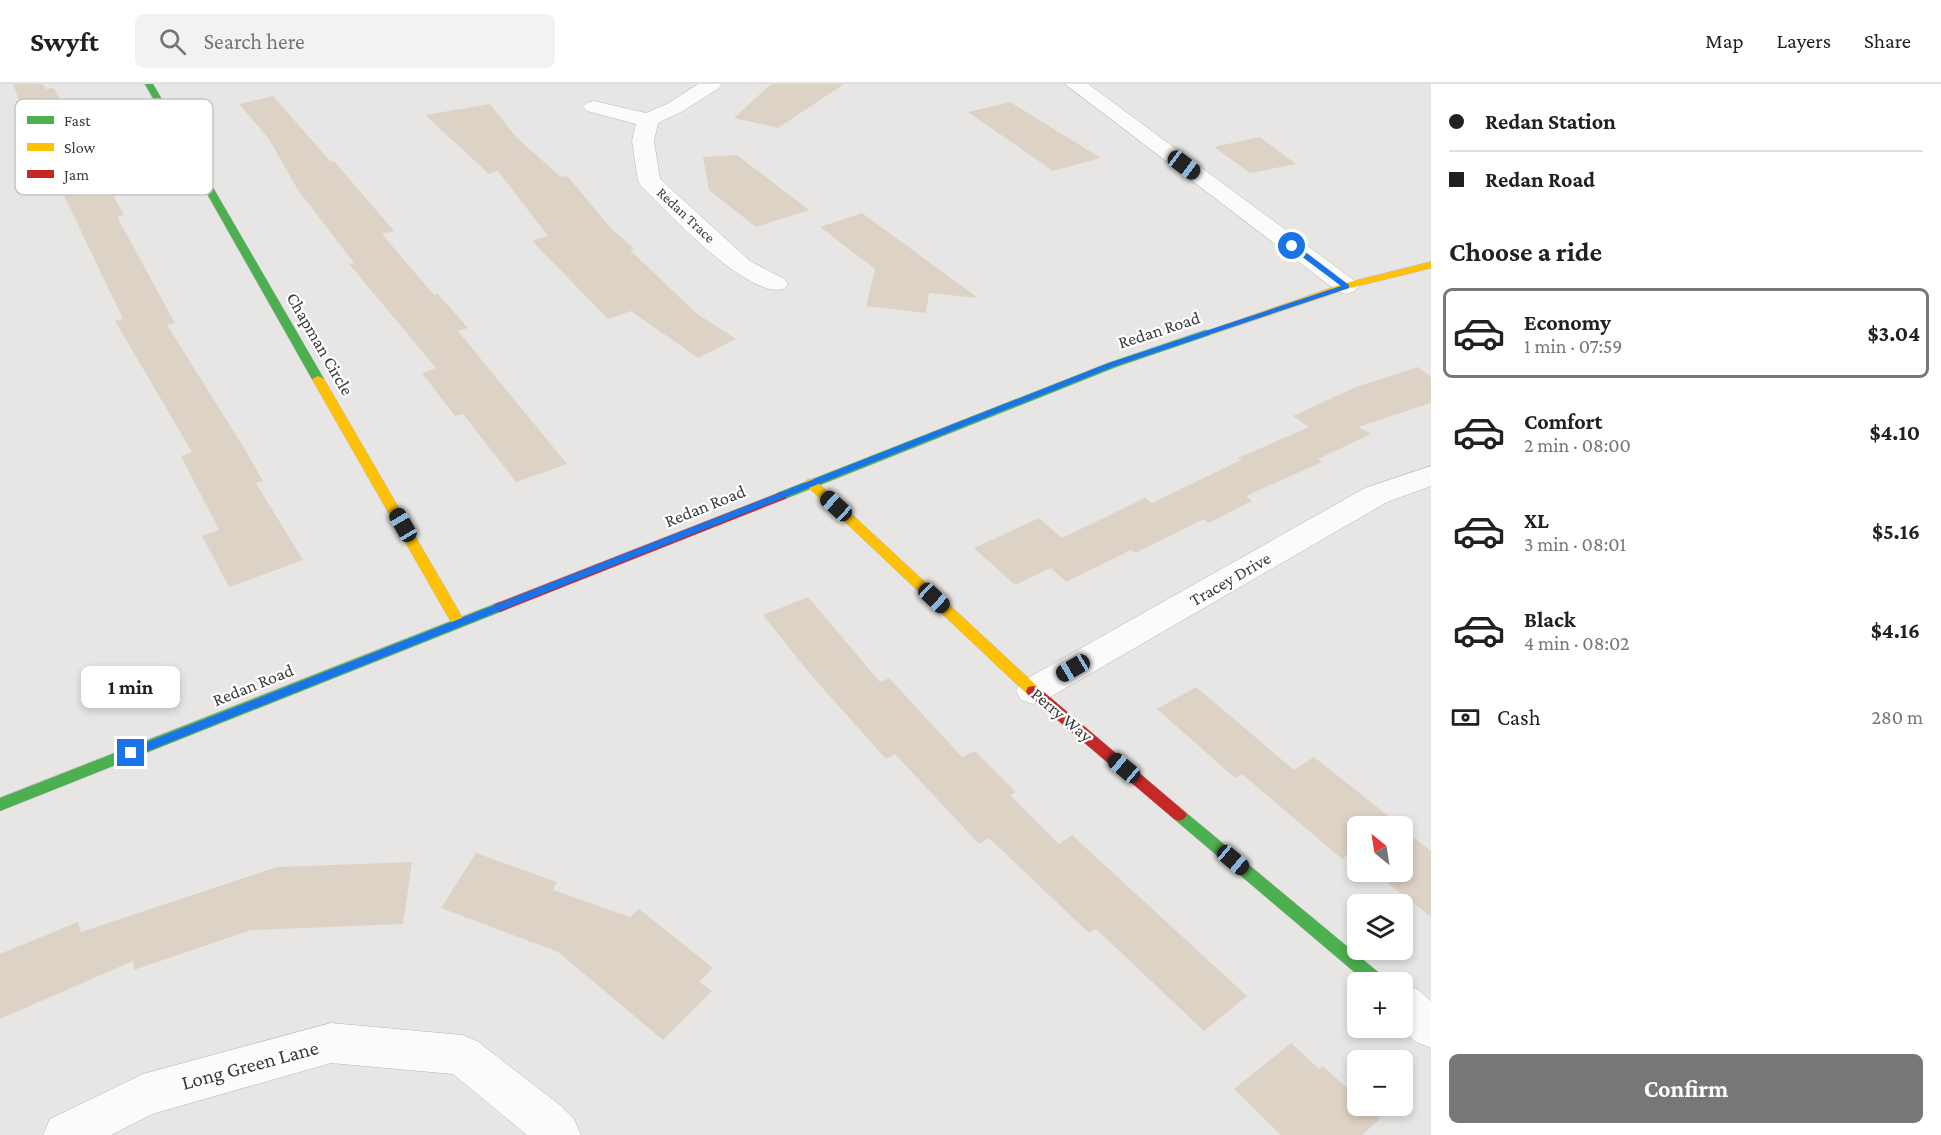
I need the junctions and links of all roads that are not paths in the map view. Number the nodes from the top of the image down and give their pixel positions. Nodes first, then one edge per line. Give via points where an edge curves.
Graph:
1 (149, 84) edge
2 (712, 84) edge
3 (1075, 84) edge
4 (158, 99) edge
5 (594, 107) dead end
6 (648, 120) junction
7 (213, 195) edge
8 (1431, 265) edge
9 (775, 284) dead end
10 (1346, 286) junction
11 (1431, 476) edge
12 (811, 483) junction
13 (458, 622) junction
14 (1033, 691) junction
15 (0, 805) edge
16 (1366, 972) edge
17 (1413, 1012) edge
18 (1431, 1028) edge
19 (66, 1135) edge
20 (558, 1135) edge

1 - 4 street, Chapman Circle
2 - 6 street
3 - 10 street
5 - 6 street
6 - 9 street, Redan Trace via 643,141 649,181 741,266
7 - 13 street, Chapman Circle
8 - 10 street, Redan Road
10 - 12 street, Redan Road via 1112,364
11 - 14 street, Tracey Drive via 1376,495
12 - 13 street, Redan Road
12 - 14 street, Perry Way
13 - 15 street, Redan Road
14 - 16 street, Perry Way
17 - 18 street
19 - 20 street, Long Green Lane via 143,1095 331,1043 462,1055

